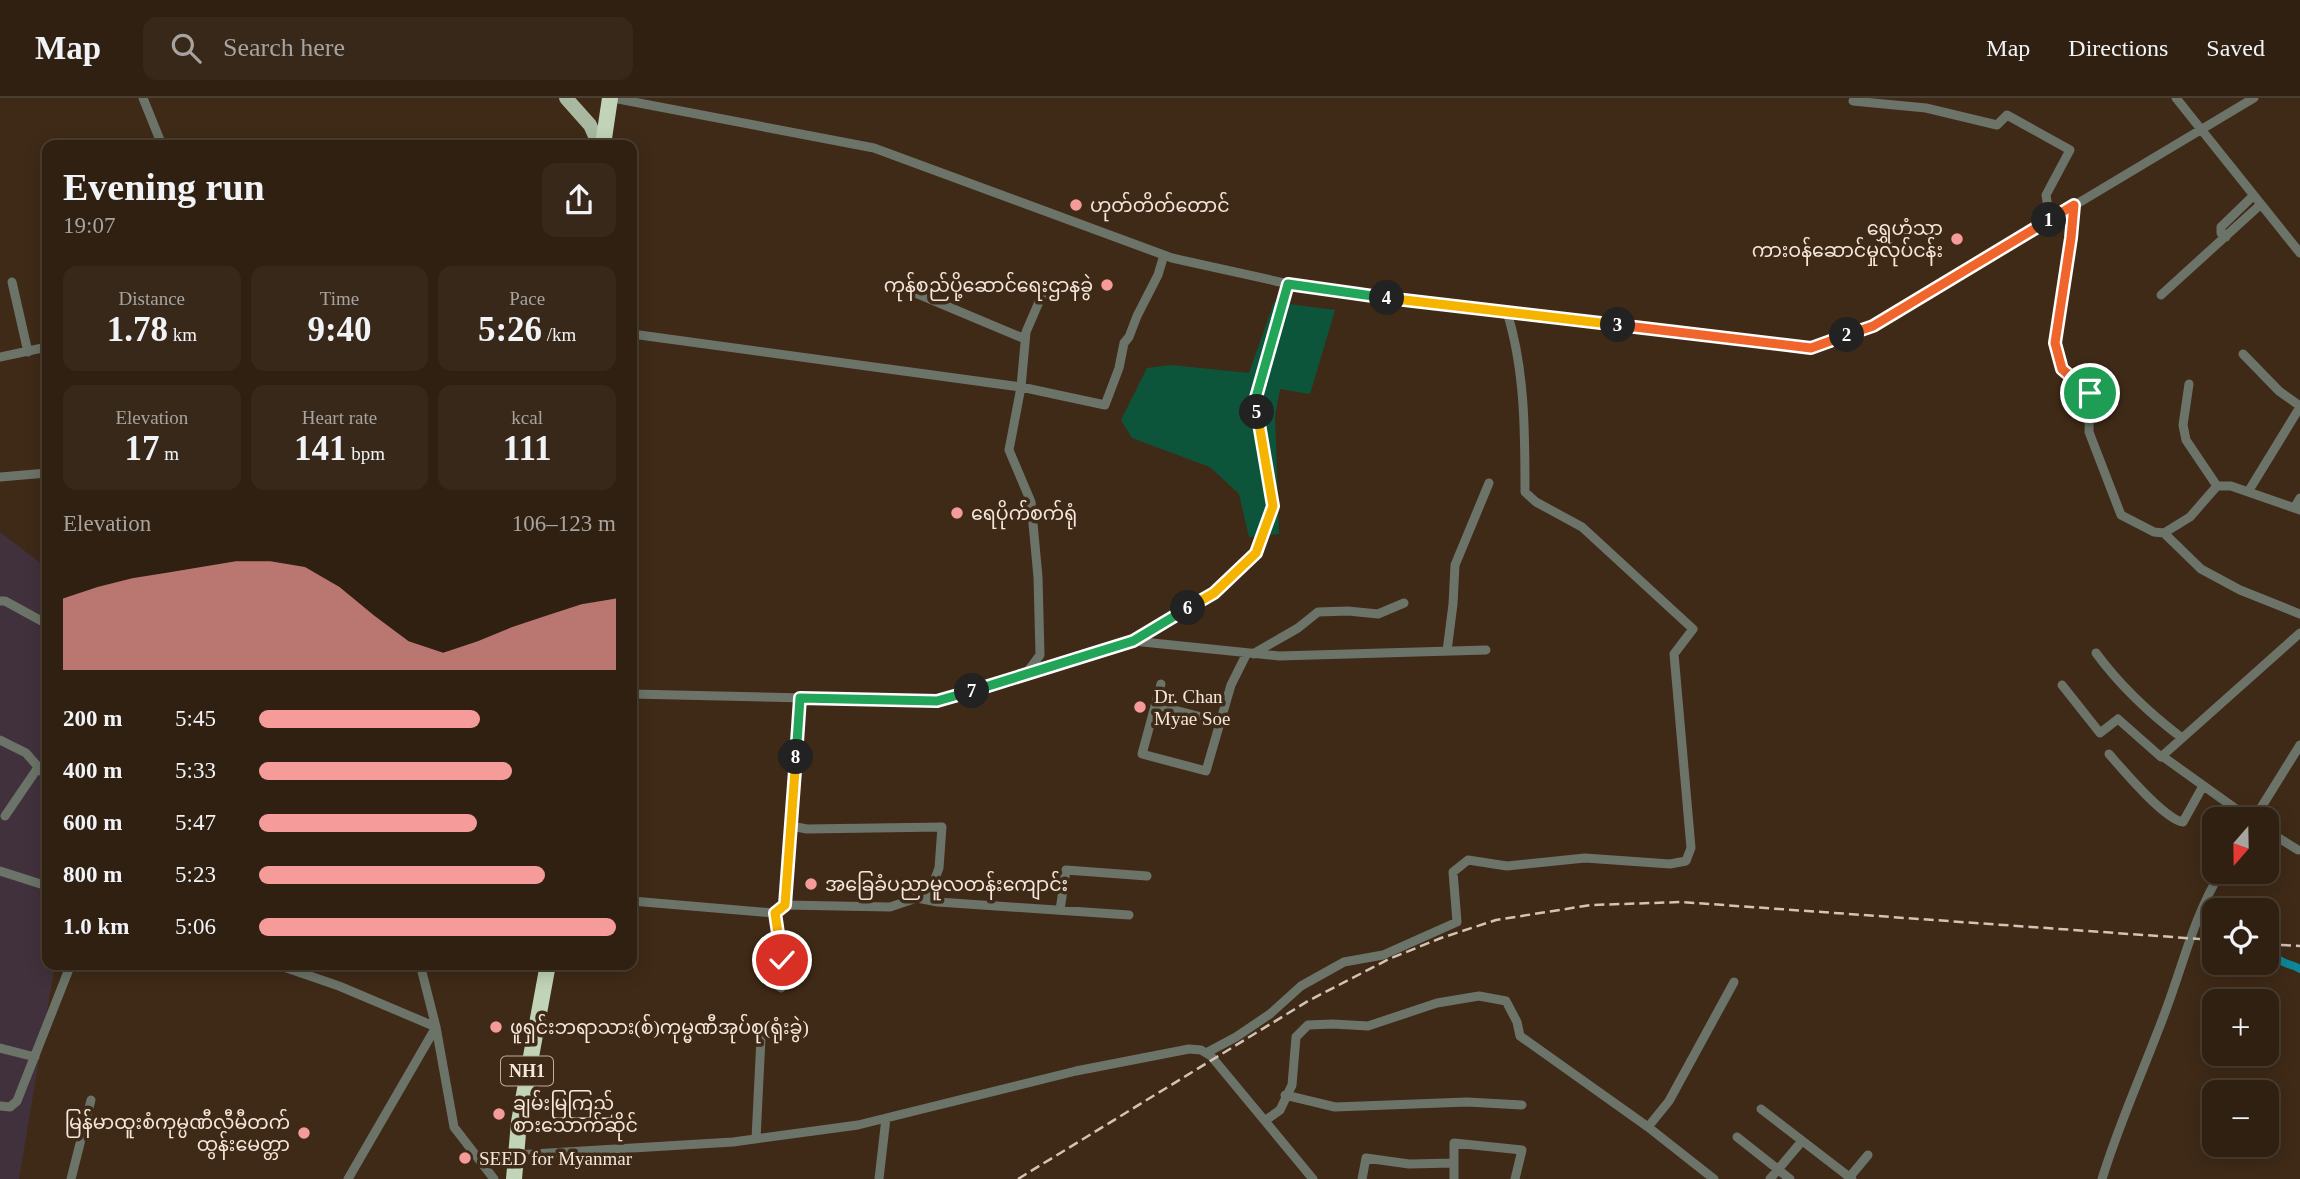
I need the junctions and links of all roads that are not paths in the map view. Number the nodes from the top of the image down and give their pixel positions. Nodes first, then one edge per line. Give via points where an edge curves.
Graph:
1 (143, 98) edge
2 (566, 98) edge
3 (612, 98) edge
4 (2176, 98) edge
5 (2254, 98) edge
6 (1853, 101) dead end
7 (2200, 130) junction
8 (160, 140) edge
9 (598, 140) edge
10 (602, 140) edge
11 (2253, 197) junction
12 (2074, 205) junction
13 (2260, 205) junction
14 (2049, 220) junction
15 (2226, 237) junction
16 (2300, 253) edge
17 (1164, 255) junction
18 (12, 282) dead end
19 (1288, 284) junction
20 (894, 285) dead end
21 (1045, 288) dead end
22 (2161, 295) dead end
23 (1507, 312) junction
24 (637, 335) edge
25 (1025, 339) junction
26 (42, 348) edge
27 (28, 352) junction
28 (2243, 354) dead end
29 (0, 357) edge
30 (2189, 384) dead end
31 (1021, 387) junction
32 (2300, 406) edge
33 (42, 473) edge
34 (0, 477) edge
35 (1489, 483) dead end
36 (2217, 486) junction
37 (2248, 492) junction
38 (2300, 498) edge
39 (2297, 509) edge
40 (2164, 533) junction
41 (0, 601) edge
42 (1404, 603) dead end
43 (2300, 614) edge
44 (42, 621) edge
45 (2300, 633) edge
46 (1133, 641) junction
47 (1486, 650) dead end
48 (1447, 651) junction
49 (1250, 653) junction
50 (2096, 653) dead end
51 (1025, 675) junction
52 (1161, 684) dead end
53 (2062, 685) dead end
54 (637, 694) edge
55 (800, 698) junction
56 (1155, 705) junction
57 (1221, 722) junction
58 (2182, 738) junction
59 (0, 740) edge
60 (2300, 746) edge
61 (2109, 754) dead end
62 (2162, 756) junction
63 (39, 766) junction
64 (42, 770) edge
65 (2203, 786) junction
66 (2234, 807) edge
67 (2260, 807) edge
68 (5, 816) dead end
69 (790, 826) junction
70 (2279, 838) edge
71 (2298, 850) dead end
72 (0, 871) edge
73 (1147, 876) dead end
74 (42, 884) edge
75 (2213, 884) edge
76 (927, 900) junction
77 (637, 901) edge
78 (785, 905) junction
79 (1060, 910) junction
80 (775, 913) junction
81 (1129, 915) dead end
82 (69, 970) edge
83 (292, 970) edge
84 (422, 970) edge
85 (547, 970) edge
86 (1734, 982) dead end
87 (780, 988) dead end
88 (436, 1027) junction
89 (761, 1038) dead end
90 (0, 1048) edge
91 (1206, 1053) junction
92 (35, 1057) junction
93 (1285, 1095) junction
94 (91, 1100) dead end
95 (1522, 1105) dead end
96 (0, 1106) edge
97 (1761, 1109) dead end
98 (886, 1118) junction
99 (1266, 1120) junction
100 (1648, 1127) junction
101 (1737, 1137) dead end
102 (756, 1139) junction
103 (1802, 1141) junction
104 (1868, 1155) dead end
105 (516, 1156) junction
106 (1454, 1163) junction
107 (1777, 1169) junction
108 (1850, 1178) edge
109 (71, 1179) edge
110 (348, 1179) edge
111 (494, 1179) edge
112 (514, 1179) edge
113 (879, 1179) edge
114 (1313, 1179) edge
115 (1362, 1179) edge
116 (1454, 1179) edge
117 (1515, 1179) edge
118 (1714, 1179) edge
119 (1770, 1179) edge
120 (1790, 1179) edge
121 (2102, 1179) edge

1 - 8 street
2 - 9 main road
3 - 10 highway
3 - 17 street via 874,148
4 - 7 street
5 - 7 street
6 - 14 street via 1926,108 1997,125 2007,115 2070,150 2046,195
7 - 11 street
7 - 12 street
11 - 13 street
11 - 15 street via 2221,227
12 - 14 street
12 - 40 street via 2055,343 2062,369 2090,393 2090,432 2121,515
13 - 15 street
13 - 16 street
14 - 23 street via 1873,326 1811,348
15 - 22 street
17 - 19 street
17 - 31 street via 1124,343 1105,405
18 - 27 street
19 - 23 street
19 - 46 street via 1255,401 1273,506 1256,553 1214,593
20 - 25 street
21 - 25 street
23 - 91 street via 1517,345 1525,492 1582,527 1693,629 1674,654 1691,848 1686,862 1585,858 1507,866 1468,860 1453,872 1457,922 1383,956 1344,962 1301,986 1270,1014
24 - 31 street
25 - 31 street
26 - 27 street
27 - 29 street
28 - 32 street
30 - 36 street via 2183,425 2186,440
31 - 51 street via 1009,450 1031,502 1040,654
32 - 37 street
33 - 34 street
35 - 48 street via 1455,565
36 - 37 street
36 - 40 street via 2190,517
37 - 39 street
38 - 39 street
40 - 43 street via 2201,569
41 - 44 street
42 - 49 street via 1377,614 1318,612
45 - 58 street
46 - 49 street
46 - 51 street
47 - 48 street
48 - 49 street
49 - 57 street via 1231,685
50 - 58 street via 2145,709
51 - 55 street via 937,701
52 - 56 street
53 - 62 street via 2100,733 2118,719
54 - 55 street
55 - 69 street
56 - 57 street
56 - 57 street via 1142,754 1206,771
58 - 62 street
59 - 63 street
60 - 67 street
61 - 65 street via 2179,822
62 - 65 street
63 - 64 street
63 - 68 street
65 - 66 street
69 - 76 street via 942,827 939,868
69 - 78 street
70 - 71 street
72 - 74 street
73 - 79 street via 1066,870
75 - 121 street
76 - 78 street via 917,898 890,907
76 - 79 street
77 - 80 street
78 - 80 street
79 - 81 street
80 - 87 street via 782,960
82 - 92 street
83 - 88 street
84 - 88 street
85 - 105 highway, NH1
86 - 100 street via 1669,1101
88 - 110 street
88 - 111 street via 454,1127
89 - 102 street
90 - 92 street
91 - 98 street via 1189,1049 1076,1071
91 - 99 street
92 - 96 street via 17,1101 10,1107
93 - 95 street via 1335,1107 1467,1102
93 - 99 street via 1280,1110
93 - 100 street via 1292,1085 1296,1037 1308,1025 1368,1026 1437,1003 1479,996 1506,1001 1520,1036
94 - 109 street
97 - 103 street
98 - 102 street
98 - 113 street
99 - 114 street
100 - 118 street
101 - 107 street
102 - 105 street
103 - 107 street
103 - 108 street
104 - 108 street
105 - 112 highway, NH1
106 - 115 street via 1409,1164 1366,1158
106 - 116 street
106 - 117 street via 1454,1143 1522,1150
107 - 119 street
107 - 120 street

